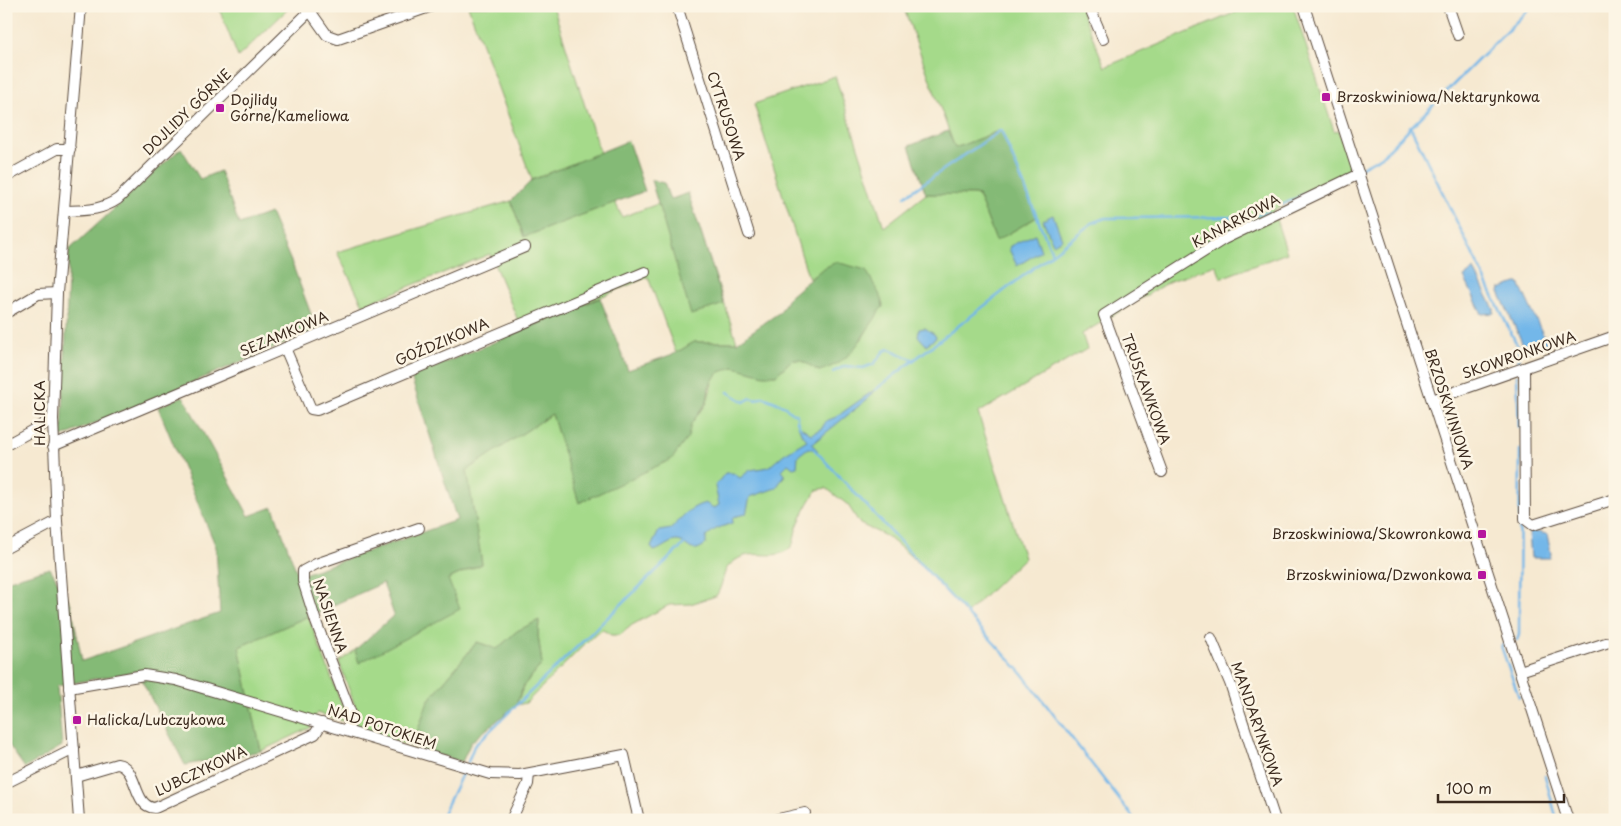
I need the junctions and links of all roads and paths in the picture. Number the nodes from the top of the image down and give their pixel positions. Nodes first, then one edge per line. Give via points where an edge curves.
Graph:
1 (82, 6) edge
2 (432, 6) edge
3 (676, 6) edge
4 (1089, 6) edge
5 (1304, 6) edge
6 (1448, 6) edge
7 (313, 8) edge
8 (1458, 35) dead end
9 (1103, 39) dead end
10 (70, 149) junction
11 (1359, 174) junction
12 (6, 177) edge
13 (64, 211) junction
14 (749, 234) dead end
15 (525, 247) dead end
16 (645, 272) dead end
17 (57, 293) junction
18 (6, 313) edge
19 (1104, 315) joint
20 (1615, 336) edge
21 (285, 348) junction
22 (1524, 368) junction
23 (1432, 400) junction
24 (53, 419) junction
25 (6, 444) edge
26 (53, 446) junction
27 (1162, 472) dead end
28 (1615, 499) edge
29 (57, 521) junction
30 (419, 528) dead end
31 (6, 548) edge
32 (1211, 638) dead end
33 (1615, 640) edge
34 (1520, 671) junction
35 (69, 688) junction
36 (322, 723) junction
37 (348, 730) junction
38 (74, 749) junction
39 (529, 774) junction
40 (76, 776) junction
41 (6, 783) edge
42 (805, 813) dead end
43 (79, 820) edge
44 (511, 820) edge
45 (639, 820) edge
46 (774, 820) edge
47 (1275, 820) edge
48 (1568, 820) edge

1 - 10 street, HALICKA
2 - 7 street via 338,39 327,35
3 - 14 street, CYTRUSOWA
4 - 9 street
5 - 11 street, BRZOSKWINIOWA
6 - 8 street
7 - 13 street, DOJLIDY GÓRNE via 118,199 96,210
10 - 12 street via 57,149
10 - 13 street, HALICKA
11 - 19 street, KANARKOWA via 1224,239
11 - 23 street, BRZOSKWINIOWA
13 - 17 street, HALICKA
15 - 21 street, SEZAMKOWA
16 - 21 street, GOŹDZIKOWA via 317,410 311,409
17 - 18 street via 38,294
17 - 24 street, HALICKA
19 - 27 street, TRUSKAWKOWA
20 - 22 street, SKOWRONKOWA
21 - 26 street, SEZAMKOWA
22 - 23 street, SKOWRONKOWA
22 - 28 street via 1525,519 1533,525
23 - 34 street, BRZOSKWINIOWA
24 - 25 street
24 - 26 street, HALICKA
26 - 29 street, HALICKA
29 - 31 street
29 - 35 street, HALICKA
30 - 37 street, NASIENNA via 303,571 316,622 351,714
32 - 47 street, MANDARYNKOWA via 1230,683
33 - 34 street
34 - 48 street, BRZOSKWINIOWA
35 - 36 street, NAD POTOKIEM via 144,675 176,680
35 - 38 street, HALICKA
36 - 37 street, NAD POTOKIEM
36 - 40 street, LUBCZYKOWA via 314,734 155,808 144,803 123,765
37 - 39 street, NAD POTOKIEM via 422,756 490,774
38 - 40 street, HALICKA
38 - 41 street
39 - 44 street via 528,784
39 - 45 street, NAD POTOKIEM via 624,755
40 - 43 street, HALICKA
42 - 46 street

